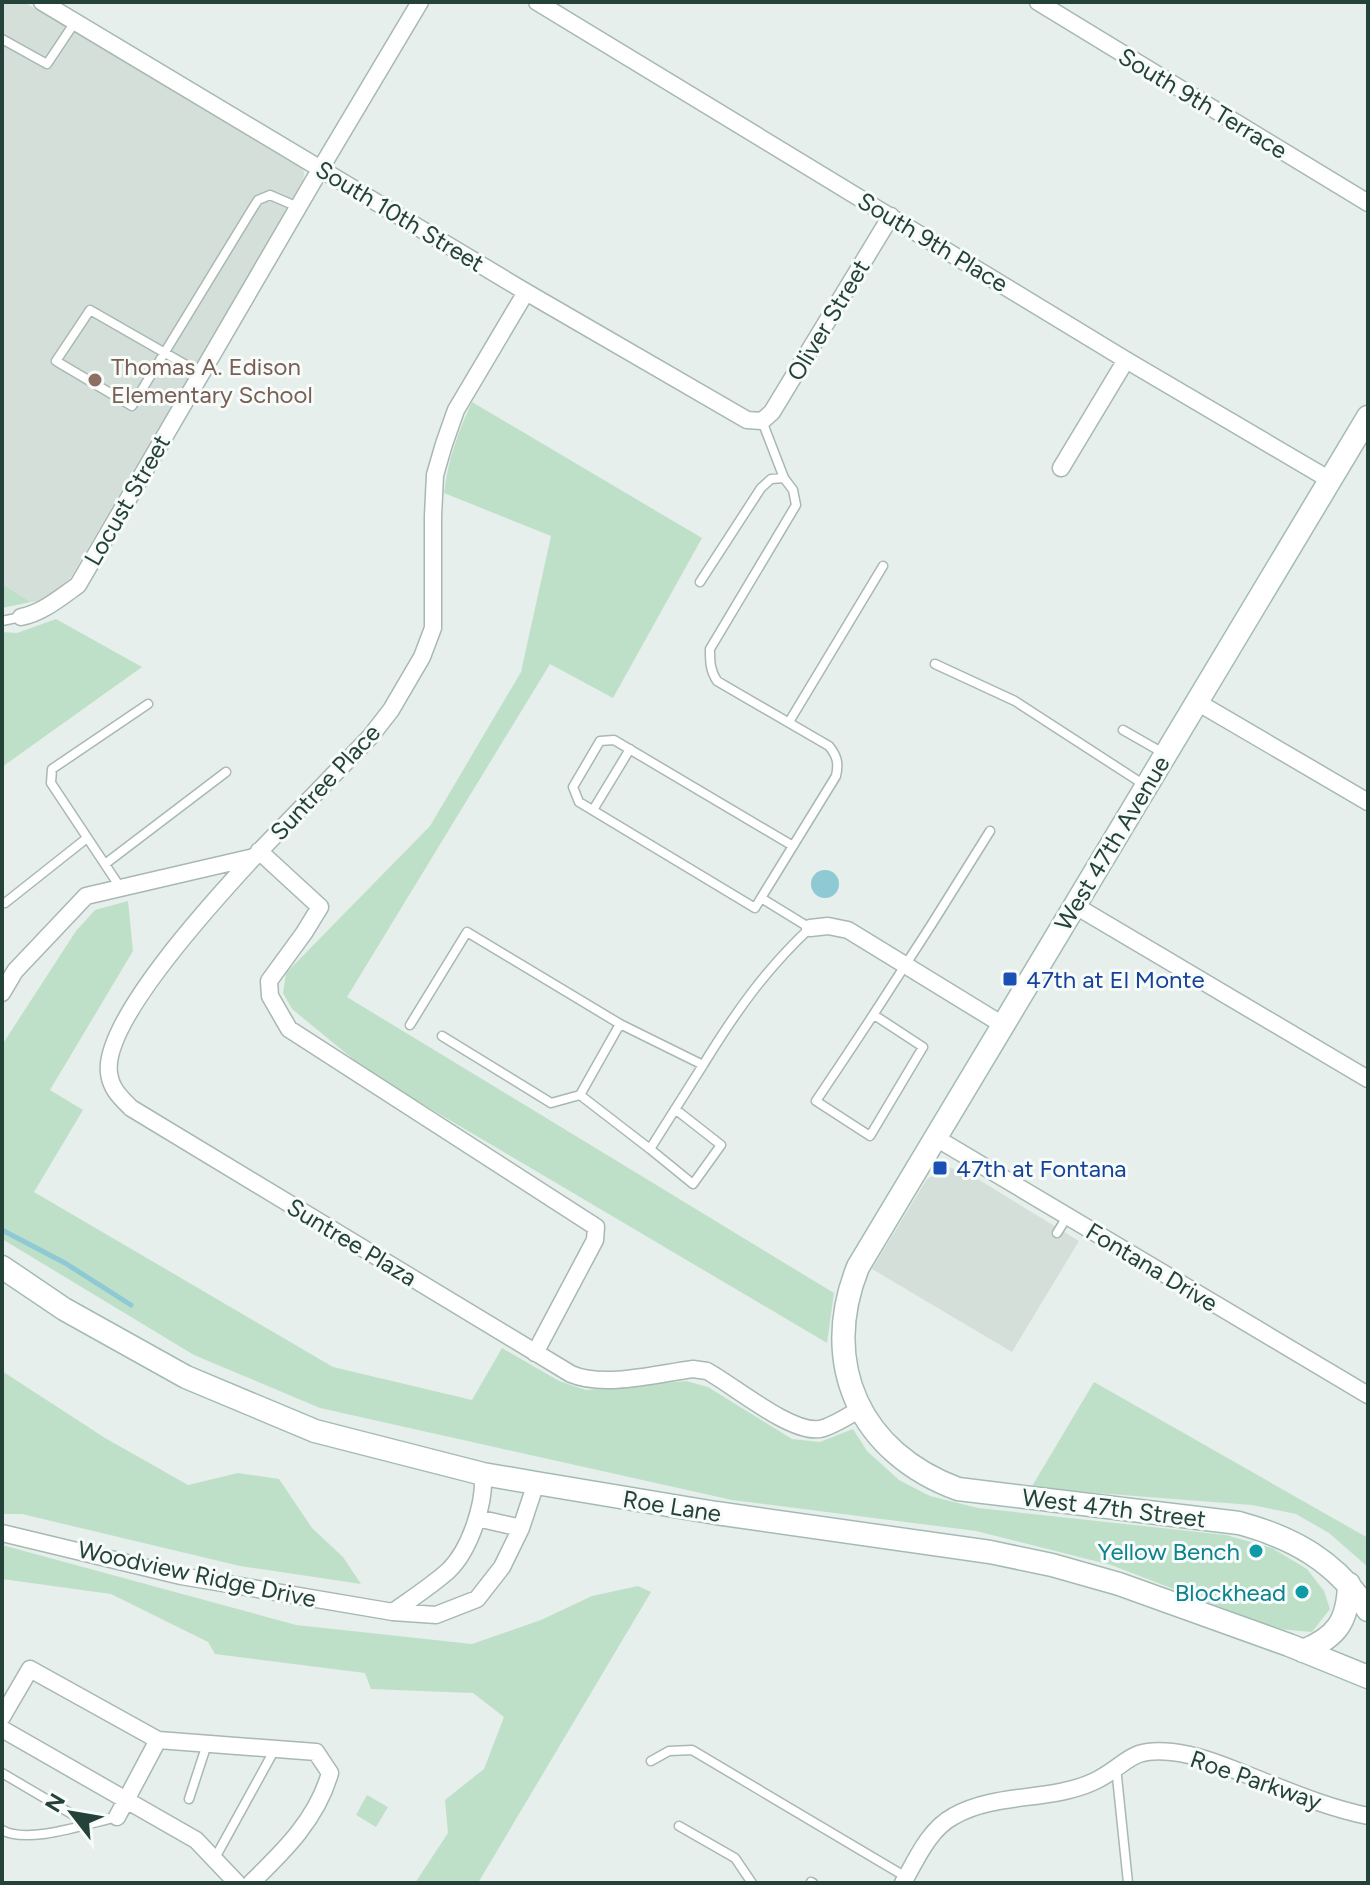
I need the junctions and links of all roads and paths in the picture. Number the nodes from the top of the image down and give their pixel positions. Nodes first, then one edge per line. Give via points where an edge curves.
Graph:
1 (42, 2) edge
2 (420, 2) edge
3 (537, 2) edge
4 (1038, 2) edge
5 (75, 22) junction
6 (2, 39) edge
7 (321, 168) junction
8 (1368, 203) edge
9 (298, 207) junction
10 (891, 216) junction
11 (526, 292) junction
12 (165, 354) junction
13 (1126, 360) junction
14 (200, 373) junction
15 (1368, 417) edge
16 (762, 421) junction
17 (1061, 468) dead end
18 (784, 478) junction
19 (1330, 480) junction
20 (883, 566) dead end
21 (700, 582) dead end
22 (21, 617) joint
23 (2, 621) edge
24 (935, 664) dead end
25 (1197, 702) junction
26 (148, 704) dead end
27 (789, 722) junction
28 (1123, 730) dead end
29 (630, 749) junction
30 (1166, 754) junction
31 (226, 772) dead end
32 (1146, 787) junction
33 (1368, 802) edge
34 (593, 810) junction
35 (990, 831) dead end
36 (87, 838) junction
37 (793, 846) junction
38 (257, 854) junction
39 (105, 864) junction
40 (121, 888) junction
41 (761, 898) junction
42 (5, 903) dead end
43 (1074, 905) junction
44 (810, 928) junction
45 (907, 967) junction
46 (2, 993) edge
47 (874, 1015) junction
48 (620, 1024) junction
49 (410, 1025) dead end
50 (1003, 1025) junction
51 (442, 1036) dead end
52 (703, 1065) junction
53 (1368, 1079) edge
54 (580, 1095) junction
55 (675, 1109) junction
56 (936, 1138) junction
57 (650, 1149) junction
58 (1067, 1217) junction
59 (1057, 1233) dead end
60 (2, 1267) edge
61 (535, 1353) junction
62 (1368, 1395) edge
63 (860, 1409) junction
64 (483, 1474) junction
65 (536, 1483) junction
66 (477, 1518) junction
67 (521, 1528) junction
68 (2, 1533) edge
69 (1349, 1584) junction
70 (1368, 1610) edge
71 (393, 1612) junction
72 (1303, 1651) junction
73 (1368, 1677) edge
74 (2, 1717) edge
75 (2, 1729) edge
76 (158, 1740) junction
77 (207, 1744) junction
78 (275, 1749) junction
79 (651, 1761) dead end
80 (1116, 1766) junction
81 (2, 1773) edge
82 (189, 1799) dead end
83 (127, 1802) junction
84 (1368, 1816) edge
85 (117, 1817) joint
86 (88, 1824) junction
87 (679, 1826) dead end
88 (2, 1830) edge
89 (214, 1859) junction
90 (904, 1880) edge
91 (237, 1883) edge
92 (251, 1883) edge
93 (752, 1883) edge
94 (1128, 1883) edge

1 - 5 street, South 10th Street
2 - 7 street, Locust Street
3 - 10 street, South 9th Place
4 - 8 street, South 9th Terrace
5 - 6 lane via 47,64
5 - 7 street, South 10th Street
7 - 9 street, Locust Street
7 - 11 street, South 10th Street
9 - 12 lane via 270,195 258,200
9 - 14 street, Locust Street
10 - 13 street, South 9th Place
10 - 16 street, Oliver Street
11 - 16 street, South 10th Street via 747,420
11 - 38 street, Suntree Place via 456,410 435,475 433,628 422,657 370,737
12 - 12 lane via 90,310 56,361 132,406
12 - 14 lane
13 - 17 street
13 - 19 street, South 9th Place
14 - 22 street, Locust Street via 78,585
15 - 19 street, West 47th Avenue
16 - 18 lane
18 - 21 lane via 771,479 761,488
18 - 27 lane via 796,505 710,649 710,661 717,681
19 - 25 street, West 47th Avenue
20 - 27 lane
22 - 23 lane
24 - 32 lane via 1015,701
25 - 30 street, West 47th Avenue
25 - 33 street
26 - 36 lane via 52,769 51,783
27 - 37 lane via 829,746 839,765
28 - 30 lane
29 - 34 lane
29 - 34 lane via 614,740 600,741 593,752 573,787 579,802
29 - 37 lane
30 - 32 street, West 47th Avenue
31 - 39 lane
32 - 43 street, West 47th Avenue
34 - 41 lane via 755,908
35 - 45 lane
36 - 39 lane
36 - 42 lane
37 - 41 lane
38 - 40 street, Suntree Place
38 - 61 street via 320,907 269,981 270,996 289,1029 596,1227 595,1240
38 - 61 street, Suntree Plaza via 171,950 117,1036 108,1072 113,1091 131,1108
39 - 40 lane
40 - 46 street, Suntree Place via 86,896 15,971
41 - 44 lane
43 - 50 street, West 47th Avenue
43 - 53 street
44 - 45 street via 848,930
44 - 52 lane via 737,1009
45 - 47 lane
45 - 50 street
47 - 47 lane via 923,1047 870,1136 816,1101
48 - 49 lane via 467,932
48 - 52 lane
48 - 54 lane
50 - 56 street, West 47th Avenue
51 - 54 lane via 551,1103
52 - 55 lane
54 - 57 lane
55 - 57 lane
55 - 57 lane via 721,1145 693,1184
56 - 58 street, Fontana Drive
56 - 63 street, West 47th Avenue via 858,1267 848,1293 845,1366
58 - 59 lane
58 - 62 street, Fontana Drive
60 - 64 street, Roe Lane via 64,1309 186,1377 315,1431
61 - 63 street, Suntree Plaza via 585,1380 707,1371 800,1426 818,1429
63 - 69 street, West 47th Street via 875,1432 911,1466 958,1489 1239,1523 1288,1539
64 - 65 street, Roe Lane
64 - 66 street
65 - 67 street, Woodview Ridge Drive
65 - 72 street, Roe Lane via 1052,1565
66 - 67 street
66 - 71 street via 450,1569
67 - 71 street, Woodview Ridge Drive via 502,1567 477,1599 436,1615
68 - 71 street, Woodview Ridge Drive via 181,1576
69 - 70 street, West 47th Street
69 - 72 street via 1341,1624 1326,1641
72 - 73 street, Roe Lane
74 - 76 street via 30,1669
75 - 83 street
76 - 77 street
76 - 83 street
77 - 78 street
77 - 82 lane
78 - 89 lane
78 - 92 street via 316,1752 330,1773 325,1792 295,1840
79 - 90 lane via 669,1751 692,1750
80 - 84 street, Roe Parkway via 1133,1755 1175,1752
80 - 90 street, Roe Parkway via 1096,1780 1059,1793 952,1816 930,1837
80 - 94 lane
81 - 86 lane
83 - 85 street
83 - 89 street via 196,1840
85 - 86 lane
86 - 88 lane via 32,1835
87 - 93 lane via 735,1858
89 - 91 street

